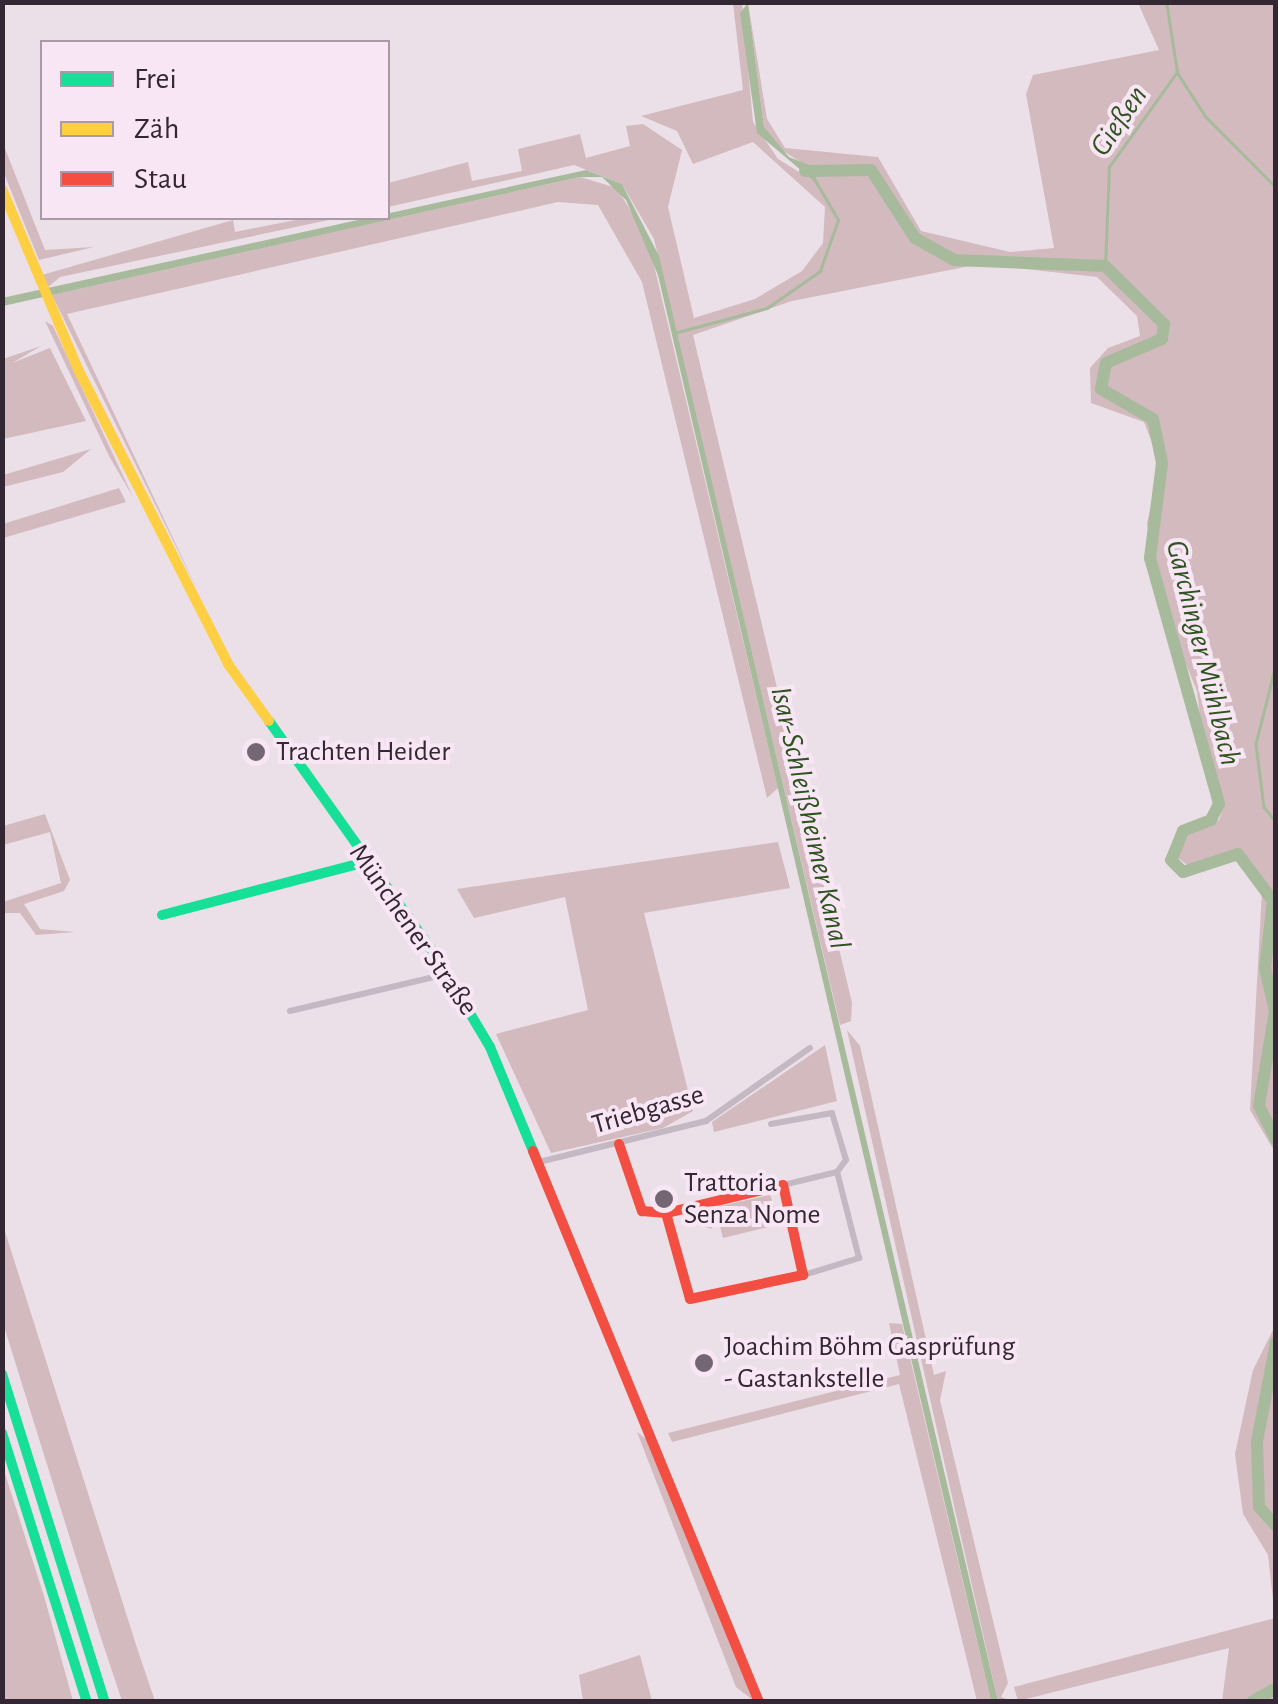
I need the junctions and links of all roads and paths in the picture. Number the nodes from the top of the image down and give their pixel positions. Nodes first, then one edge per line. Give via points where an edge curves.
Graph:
1 (2, 189) edge
2 (366, 862) junction
3 (162, 915) dead end
4 (444, 974) junction
5 (290, 1012) dead end
6 (810, 1048) dead end
7 (771, 1124) dead end
8 (619, 1144) junction
9 (538, 1162) junction
10 (838, 1172) junction
11 (783, 1185) junction
12 (666, 1214) junction
13 (802, 1276) junction
14 (2, 1374) edge
15 (2, 1433) edge
16 (87, 1702) edge
17 (105, 1702) edge
18 (759, 1702) edge

1 - 2 main road, Münchener Straße via 48,304 228,664
2 - 3 main road
2 - 4 main road, Münchener Straße
4 - 5 street
4 - 9 main road, Münchener Straße
6 - 8 street, Triebgasse via 706,1121
7 - 10 street via 832,1113 846,1160
8 - 9 street, Triebgasse
8 - 12 main road via 642,1211
9 - 18 main road, Münchener Straße
10 - 11 street
10 - 13 street via 860,1258
11 - 12 main road
11 - 13 main road
12 - 13 main road via 690,1299
14 - 17 main road
15 - 16 main road

